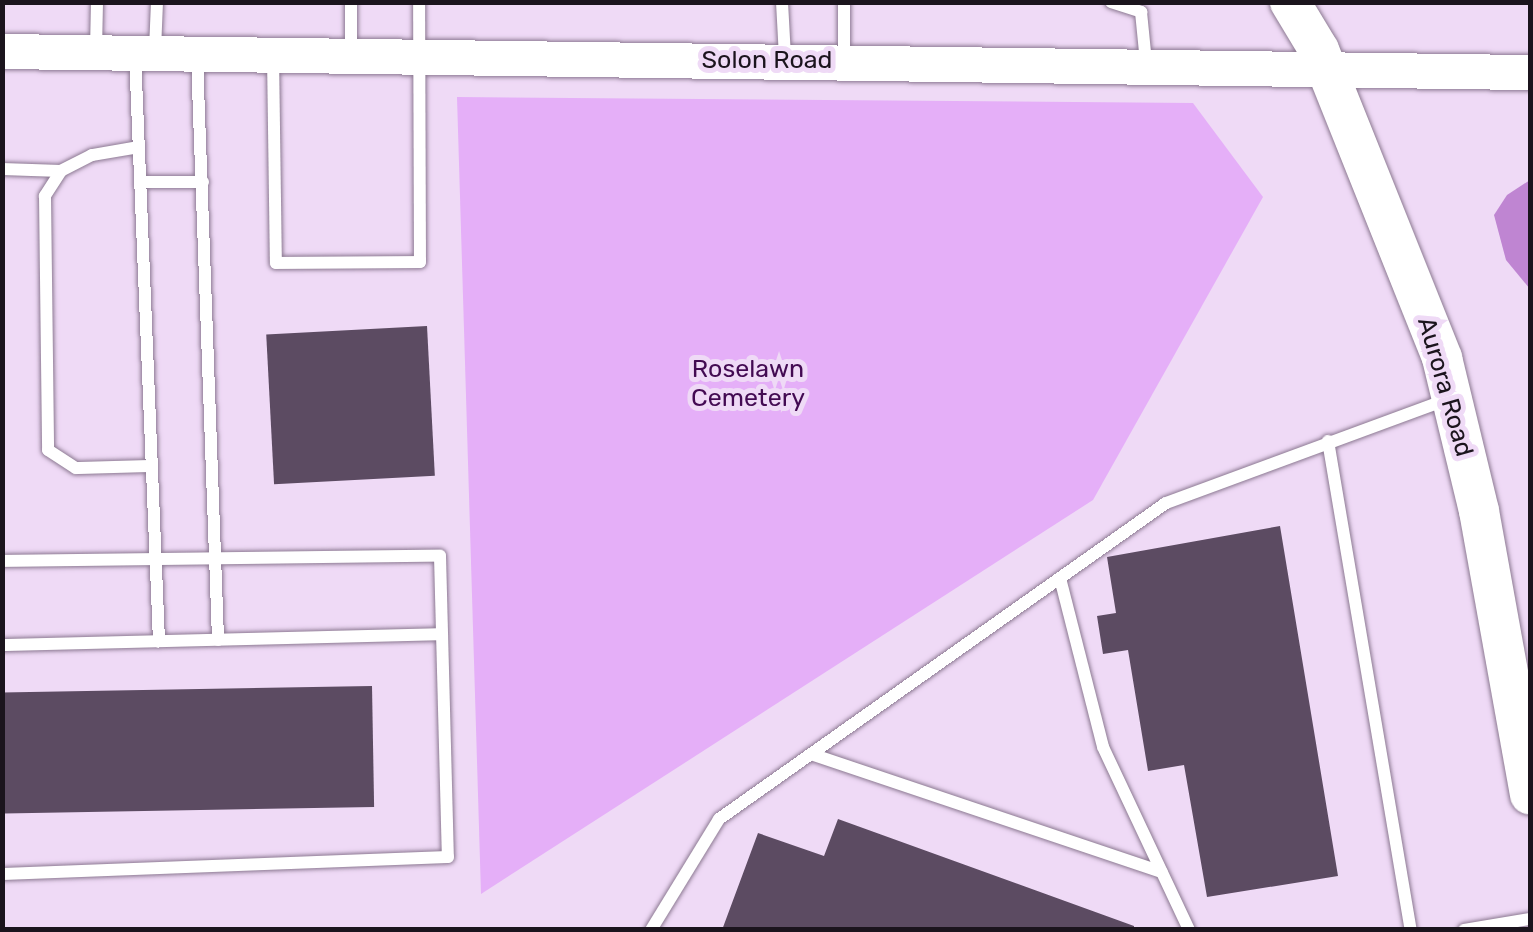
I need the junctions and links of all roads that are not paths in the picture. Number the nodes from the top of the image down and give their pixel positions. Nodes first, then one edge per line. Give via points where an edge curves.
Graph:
1 (97, 2) edge
2 (156, 2) edge
3 (351, 2) edge
4 (419, 2) edge
5 (782, 2) edge
6 (844, 2) edge
7 (1111, 2) edge
8 (1290, 2) edge
9 (1142, 8) edge
10 (2, 50) edge
11 (96, 51) junction
12 (145, 52) junction
13 (273, 54) junction
14 (197, 55) junction
15 (351, 56) junction
16 (417, 57) junction
17 (785, 60) junction
18 (844, 60) junction
19 (1146, 63) junction
20 (1530, 72) edge
21 (1329, 73) junction
22 (139, 147) junction
23 (2, 169) edge
24 (61, 171) junction
25 (140, 182) junction
26 (203, 182) junction
27 (1451, 397) junction
28 (1328, 441) junction
29 (152, 466) junction
30 (216, 556) junction
31 (156, 557) junction
32 (2, 561) edge
33 (1060, 578) junction
34 (442, 634) junction
35 (218, 640) junction
36 (159, 642) junction
37 (2, 646) edge
38 (811, 754) junction
39 (1530, 794) edge
40 (1162, 872) junction
41 (2, 874) edge
42 (1530, 919) edge
43 (652, 930) edge
44 (1189, 930) edge
45 (1411, 930) edge
46 (1464, 930) edge

1 - 11 lane
2 - 12 lane
3 - 15 lane
4 - 16 lane
5 - 17 lane
6 - 18 lane
7 - 9 lane
8 - 21 main road, Aurora Road
9 - 19 lane
10 - 11 street, Solon Road
11 - 12 street, Solon Road
12 - 14 street, Solon Road
12 - 22 lane
13 - 14 street, Solon Road
13 - 15 street, Solon Road
13 - 16 lane via 276,263 420,262
14 - 26 lane
15 - 16 street, Solon Road
16 - 17 street, Solon Road
17 - 18 street, Solon Road
18 - 19 street, Solon Road
19 - 21 street, Solon Road
20 - 21 street, Solon Road
21 - 27 main road, Aurora Road
22 - 24 lane via 92,155
22 - 25 lane
23 - 24 lane
24 - 29 lane via 45,196 48,450 76,468
25 - 26 lane
25 - 29 lane
26 - 30 lane
27 - 28 lane
27 - 39 main road, Aurora Road
28 - 33 lane via 1166,503
28 - 45 lane
29 - 31 lane
30 - 31 lane
30 - 34 lane via 440,556
30 - 35 lane
31 - 32 lane
31 - 36 lane
33 - 38 lane
33 - 40 lane via 1103,747
34 - 35 lane
34 - 41 lane via 448,857
35 - 36 lane
36 - 37 lane
38 - 40 lane
38 - 43 lane via 719,819
40 - 44 lane
42 - 46 lane

